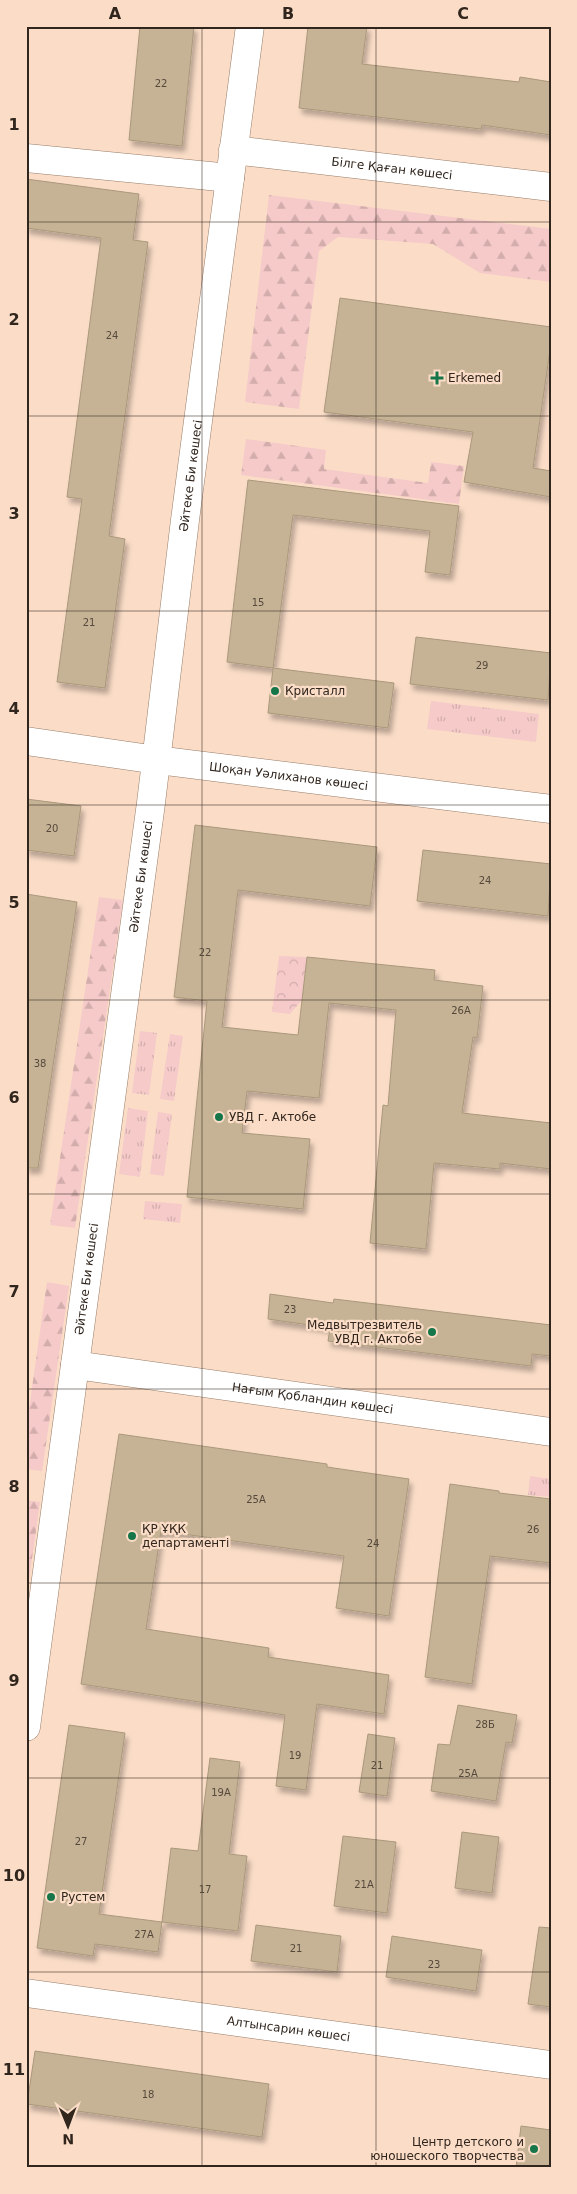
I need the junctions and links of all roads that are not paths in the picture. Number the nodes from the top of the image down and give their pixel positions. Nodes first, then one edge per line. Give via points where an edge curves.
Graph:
1 (250, 26) edge
2 (233, 150) junction
3 (26, 158) edge
4 (230, 178) junction
5 (551, 187) edge
6 (26, 741) edge
7 (157, 760) junction
8 (551, 809) edge
9 (75, 1364) junction
10 (551, 1432) edge
11 (26, 1727) edge
12 (26, 1993) edge
13 (551, 2065) edge

1 - 2 street, Әйтеке Би көшесі
2 - 4 street, Әйтеке Би көшесі
2 - 5 street, Білге Қаған көшесі
3 - 4 street
4 - 7 street, Әйтеке Би көшесі
6 - 7 street, Шоқан Уәлиханов көшесі
7 - 8 street, Шоқан Уәлиханов көшесі
7 - 9 street, Әйтеке Би көшесі
9 - 10 street, Нағым Қобландин көшесі
9 - 11 street, Әйтеке Би көшесі
12 - 13 street, Алтынсарин көшесі

